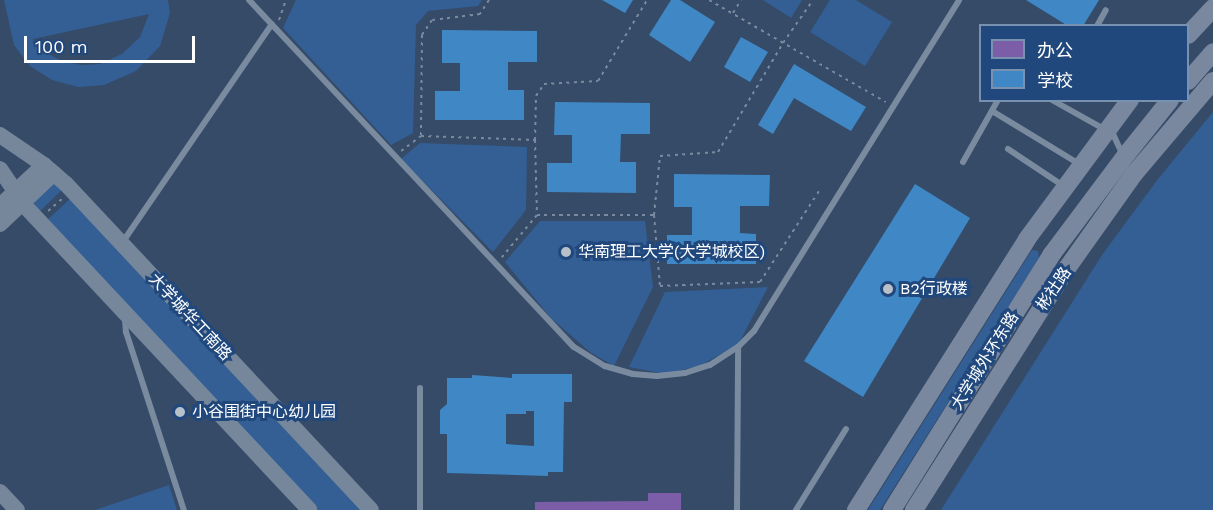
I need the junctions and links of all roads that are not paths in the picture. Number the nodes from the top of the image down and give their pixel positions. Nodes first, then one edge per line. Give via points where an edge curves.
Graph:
1 (249, 0) edge
2 (959, 0) edge
3 (1213, 8) edge
4 (1106, 10) dead end
5 (272, 24) junction
6 (1098, 24) edge
7 (1189, 34) edge
8 (1213, 52) edge
9 (1189, 78) edge
10 (1213, 81) edge
11 (997, 102) edge
12 (1056, 102) edge
13 (1128, 102) edge
14 (1168, 102) edge
15 (992, 111) junction
16 (1107, 130) junction
17 (0, 135) edge
18 (1008, 149) dead end
19 (1122, 159) junction
20 (963, 162) dead end
21 (1080, 165) junction
22 (0, 169) edge
23 (49, 169) junction
24 (1064, 186) junction
25 (19, 197) junction
26 (0, 206) edge
27 (0, 224) edge
28 (1027, 238) junction
29 (122, 243) junction
30 (1052, 254) junction
31 (126, 314) junction
32 (738, 347) junction
33 (420, 388) dead end
34 (846, 429) dead end
35 (0, 492) edge
36 (16, 510) edge
37 (184, 510) edge
38 (309, 510) edge
39 (371, 510) edge
40 (420, 510) edge
41 (738, 510) edge
42 (796, 510) edge
43 (856, 510) edge
44 (892, 510) edge
45 (914, 510) edge

1 - 5 lane
2 - 32 lane via 762,321
3 - 7 main road
4 - 6 lane
5 - 29 lane
5 - 32 lane via 583,353 620,371 657,376 698,369
8 - 9 main road
10 - 45 main road, 彬社路 via 1134,174 1065,271
11 - 15 lane
12 - 16 lane
13 - 16 main road, 大学城外环东路
14 - 19 main road, 大学城外环东路
15 - 20 lane
15 - 21 lane
16 - 19 lane via 1117,139
16 - 21 main road, 大学城外环东路
17 - 23 main road, 大学城华工南路
18 - 24 lane
19 - 30 main road, 大学城外环东路
21 - 24 main road, 大学城外环东路
22 - 25 main road
23 - 25 main road
23 - 29 main road, 大学城华工南路
24 - 28 main road, 大学城外环东路
25 - 26 main road
25 - 27 main road
25 - 31 main road
28 - 30 main road via 1044,244
28 - 43 main road, 大学城外环东路
29 - 39 main road, 大学城华工南路
30 - 44 main road, 大学城外环东路
31 - 37 lane via 126,332
31 - 38 main road
32 - 41 lane
33 - 40 lane
34 - 42 lane
35 - 36 main road

